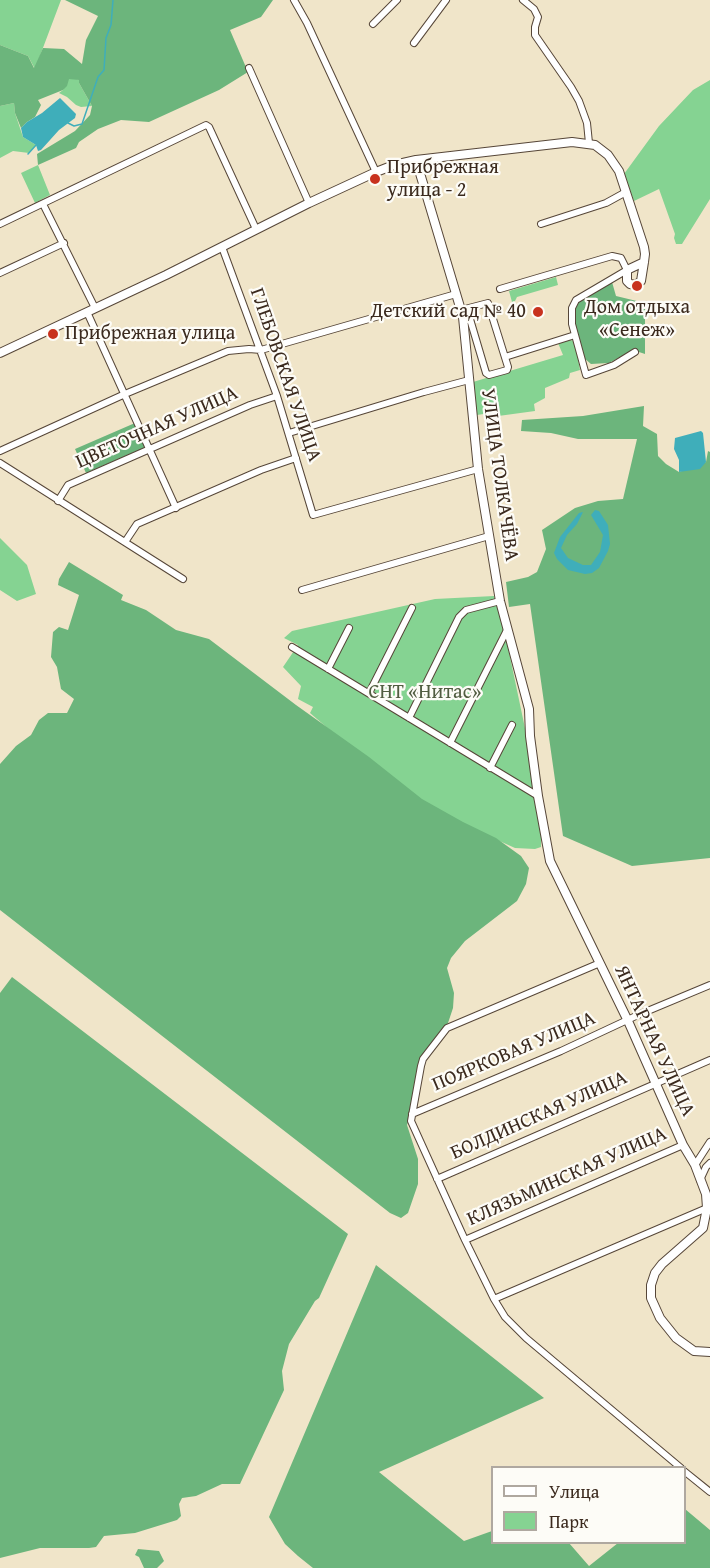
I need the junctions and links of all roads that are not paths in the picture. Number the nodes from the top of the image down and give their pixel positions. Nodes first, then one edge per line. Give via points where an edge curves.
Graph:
1 (294, 0) edge
2 (397, 0) edge
3 (446, 0) edge
4 (523, 0) edge
5 (373, 24) dead end
6 (414, 43) dead end
7 (249, 68) dead end
8 (589, 143) junction
9 (416, 160) junction
10 (376, 172) junction
11 (626, 192) junction
12 (309, 203) junction
13 (43, 204) junction
14 (0, 224) edge
15 (540, 224) dead end
16 (256, 230) junction
17 (64, 243) junction
18 (222, 247) junction
19 (644, 262) junction
20 (627, 270) junction
21 (0, 273) edge
22 (500, 289) dead end
23 (456, 294) junction
24 (91, 310) junction
25 (464, 310) junction
26 (575, 335) junction
27 (261, 350) junction
28 (635, 352) dead end
29 (0, 353) edge
30 (505, 357) junction
31 (469, 380) junction
32 (125, 394) junction
33 (277, 396) junction
34 (289, 433) junction
35 (149, 449) junction
36 (0, 451) edge
37 (296, 458) junction
38 (0, 463) edge
39 (478, 469) junction
40 (58, 501) junction
41 (176, 508) junction
42 (489, 536) junction
43 (125, 542) junction
44 (183, 579) dead end
45 (303, 590) dead end
46 (500, 601) junction
47 (412, 608) dead end
48 (349, 628) dead end
49 (507, 630) junction
50 (292, 647) dead end
51 (328, 669) junction
52 (369, 693) junction
53 (409, 718) junction
54 (512, 725) dead end
55 (450, 743) junction
56 (490, 768) junction
57 (538, 796) junction
58 (600, 963) junction
59 (710, 985) edge
60 (628, 1021) junction
61 (710, 1060) edge
62 (656, 1083) junction
63 (412, 1114) junction
64 (710, 1142) edge
65 (683, 1145) junction
66 (710, 1163) edge
67 (695, 1165) junction
68 (436, 1179) junction
69 (700, 1180) junction
70 (708, 1196) edge
71 (707, 1208) junction
72 (465, 1240) junction
73 (494, 1299) junction
74 (710, 1352) edge
75 (680, 1466) edge
76 (686, 1473) edge
77 (710, 1492) edge

1 - 10 street
2 - 5 street
3 - 6 street
4 - 8 street via 538,16 535,35 579,102
7 - 12 street
8 - 9 street
8 - 11 street via 612,159
9 - 10 street
9 - 23 street, УЛИЦА ТОЛКАЧЁВА
10 - 12 street
11 - 15 street via 600,206
11 - 19 street via 644,247
12 - 16 street
13 - 14 street
13 - 16 street via 207,125
13 - 17 street
16 - 18 street
17 - 21 street
17 - 24 street
18 - 24 street
18 - 27 street, ГЛЕБОВСКАЯ УЛИЦА
19 - 20 street
19 - 20 street via 638,285 628,283
20 - 22 street via 621,258 612,256
20 - 26 street via 576,300 572,308
23 - 25 street, УЛИЦА ТОЛКАЧЁВА
23 - 27 street
24 - 29 street
24 - 32 street
25 - 30 street via 488,303
25 - 30 street via 486,373 508,369
25 - 31 street, УЛИЦА ТОЛКАЧЁВА
26 - 28 street via 586,375
26 - 30 street
27 - 32 street via 228,351
27 - 33 street, ГЛЕБОВСКАЯ УЛИЦА
31 - 34 street
31 - 39 street, УЛИЦА ТОЛКАЧЁВА
32 - 35 street
32 - 36 street
33 - 34 street, ГЛЕБОВСКАЯ УЛИЦА
33 - 35 street, ЦВЕТОЧНАЯ УЛИЦА
34 - 37 street, ГЛЕБОВСКАЯ УЛИЦА
35 - 40 street, ЦВЕТОЧНАЯ УЛИЦА via 69,485
35 - 41 street
37 - 39 street, ГЛЕБОВСКАЯ УЛИЦА via 313,515
37 - 41 street
38 - 40 street
39 - 42 street, УЛИЦА ТОЛКАЧЁВА
40 - 43 street
41 - 43 street via 137,524
42 - 45 street
42 - 46 street, УЛИЦА ТОЛКАЧЁВА
43 - 44 street
46 - 49 street, УЛИЦА ТОЛКАЧЁВА
46 - 53 street via 466,610 459,617
47 - 52 street
48 - 51 street
49 - 55 street
49 - 57 street, УЛИЦА ТОЛКАЧЁВА via 529,709
50 - 51 street
51 - 52 street
52 - 53 street
53 - 55 street
54 - 56 street
55 - 56 street
56 - 57 street
57 - 58 street, ЯНТАРНАЯ УЛИЦА via 550,861
58 - 60 street, ЯНТАРНАЯ УЛИЦА
58 - 63 street via 447,1028 420,1066
59 - 60 street, ПОЯРКОВАЯ УЛИЦА
60 - 62 street, ЯНТАРНАЯ УЛИЦА
60 - 63 street, ПОЯРКОВАЯ УЛИЦА
61 - 62 street, БОЛДИНСКАЯ УЛИЦА
62 - 65 street, ЯНТАРНАЯ УЛИЦА
62 - 68 street, БОЛДИНСКАЯ УЛИЦА
63 - 68 street via 411,1121
64 - 67 street
65 - 67 street, ЯНТАРНАЯ УЛИЦА
65 - 72 street, КЛЯЗЬМИНСКАЯ УЛИЦА
66 - 69 street
67 - 69 street, ЯНТАРНАЯ УЛИЦА
68 - 72 street
69 - 70 street, ЯНТАРНАЯ УЛИЦА
70 - 71 street, ЯНТАРНАЯ УЛИЦА
71 - 73 street
71 - 74 street via 703,1228 655,1273 651,1298 660,1318 684,1345 694,1351
72 - 73 street
73 - 75 street via 526,1338
76 - 77 street

